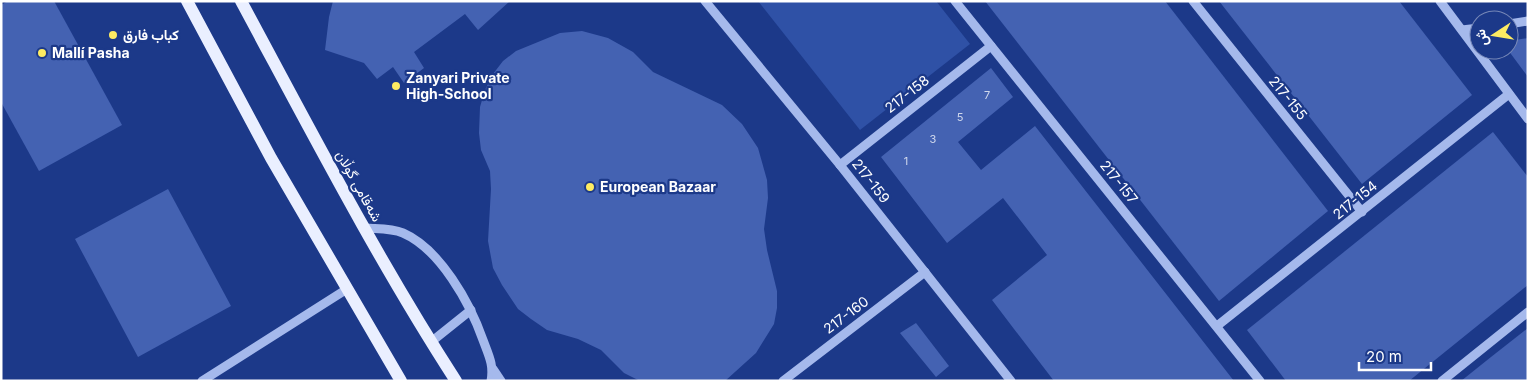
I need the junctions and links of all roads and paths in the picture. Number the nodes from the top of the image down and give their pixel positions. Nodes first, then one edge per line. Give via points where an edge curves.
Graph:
1 (187, 1) edge
2 (705, 1) edge
3 (955, 1) edge
4 (1193, 1) edge
5 (1440, 1) edge
6 (243, 3) edge
7 (1469, 29) edge
8 (1462, 30) junction
9 (991, 46) junction
10 (1509, 94) junction
11 (1528, 118) edge
12 (840, 165) junction
13 (1362, 212) junction
14 (365, 228) junction
15 (925, 272) junction
16 (347, 289) junction
17 (471, 310) junction
18 (1528, 312) edge
19 (1217, 326) junction
20 (431, 342) junction
21 (493, 369) junction
22 (202, 381) edge
23 (401, 381) edge
24 (456, 381) edge
25 (491, 381) edge
26 (501, 381) edge
27 (783, 381) edge
28 (1011, 381) edge
29 (1260, 381) edge
30 (1442, 381) edge

1 - 16 main road
2 - 12 street, 217-159
3 - 9 street, 217-157
4 - 13 street, 217-155
5 - 8 street
6 - 14 main road, شەقامی گوڵان
7 - 8 street
8 - 10 street
9 - 12 street, 217-158
9 - 19 street, 217-157
10 - 11 street
10 - 13 street, 217-154
12 - 15 street, 217-159
13 - 19 street, 217-154
14 - 17 street via 392,229 424,246 453,280
14 - 20 main road, شەقامی گوڵان
15 - 27 street, 217-160
15 - 28 street, 217-159
16 - 22 street
16 - 23 main road
17 - 20 street
17 - 21 street
18 - 30 street
19 - 29 street, 217-157
20 - 24 main road, شەقامی گوڵان
21 - 25 street
21 - 26 street

